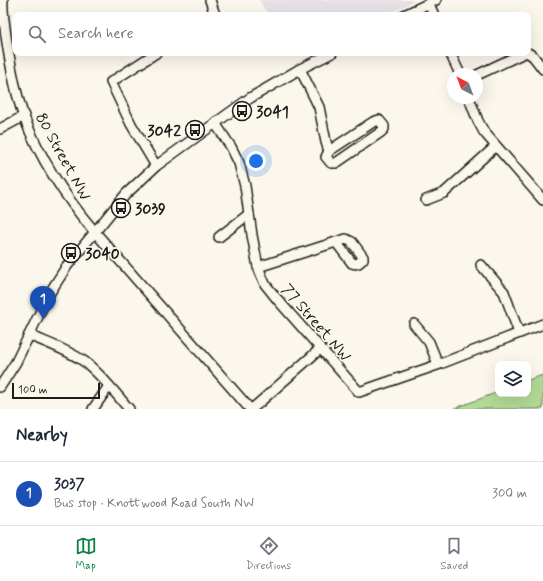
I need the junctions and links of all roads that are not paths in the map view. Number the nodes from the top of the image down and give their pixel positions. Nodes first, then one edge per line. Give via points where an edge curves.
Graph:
1 (3, 0) edge
2 (210, 0) edge
3 (433, 2) edge
4 (214, 12) edge
5 (411, 12) edge
6 (434, 12) edge
7 (531, 55) edge
8 (151, 56) edge
9 (326, 56) edge
10 (451, 56) edge
11 (518, 56) edge
12 (457, 68) edge
13 (300, 69) junction
14 (543, 69) edge
15 (483, 72) edge
16 (471, 104) edge
17 (24, 116) junction
18 (215, 123) junction
19 (0, 129) edge
20 (496, 146) junction
21 (329, 151) junction
22 (156, 166) junction
23 (426, 200) dead end
24 (543, 200) edge
25 (249, 214) junction
26 (94, 231) junction
27 (219, 237) dead end
28 (336, 242) dead end
29 (481, 265) dead end
30 (258, 267) junction
31 (414, 324) dead end
32 (543, 324) edge
33 (519, 332) junction
34 (29, 335) junction
35 (320, 349) junction
36 (438, 364) junction
37 (109, 386) junction
38 (0, 387) edge
39 (92, 409) edge
40 (129, 409) edge
41 (251, 409) edge

1 - 17 street, 80 Street NW via 15,85
2 - 4 street
3 - 5 street
3 - 6 street
7 - 14 street
8 - 22 street via 111,82 130,124
9 - 13 street
10 - 12 street
11 - 15 street
13 - 18 street via 250,98
13 - 21 street via 319,107
16 - 20 street via 484,132
17 - 19 street
17 - 26 street, 80 Street NW via 57,180
18 - 22 street
18 - 25 street, 77 Street NW via 239,163
20 - 23 street via 444,193
20 - 24 street
21 - 21 street via 373,122 382,122 384,129 381,132 336,162 331,163 326,157
22 - 26 street via 126,194
25 - 27 street
25 - 30 street, 77 Street NW
26 - 34 street via 49,294
26 - 41 street, 80 Street NW
28 - 30 street, 77 Street NW
29 - 33 street via 504,292
30 - 35 street, 77 Street NW via 266,284
31 - 36 street via 429,342
32 - 33 street
33 - 36 street
34 - 37 street via 81,360
34 - 38 street
35 - 36 street, 77 Street NW via 359,392
35 - 41 street
37 - 39 street
37 - 40 street

